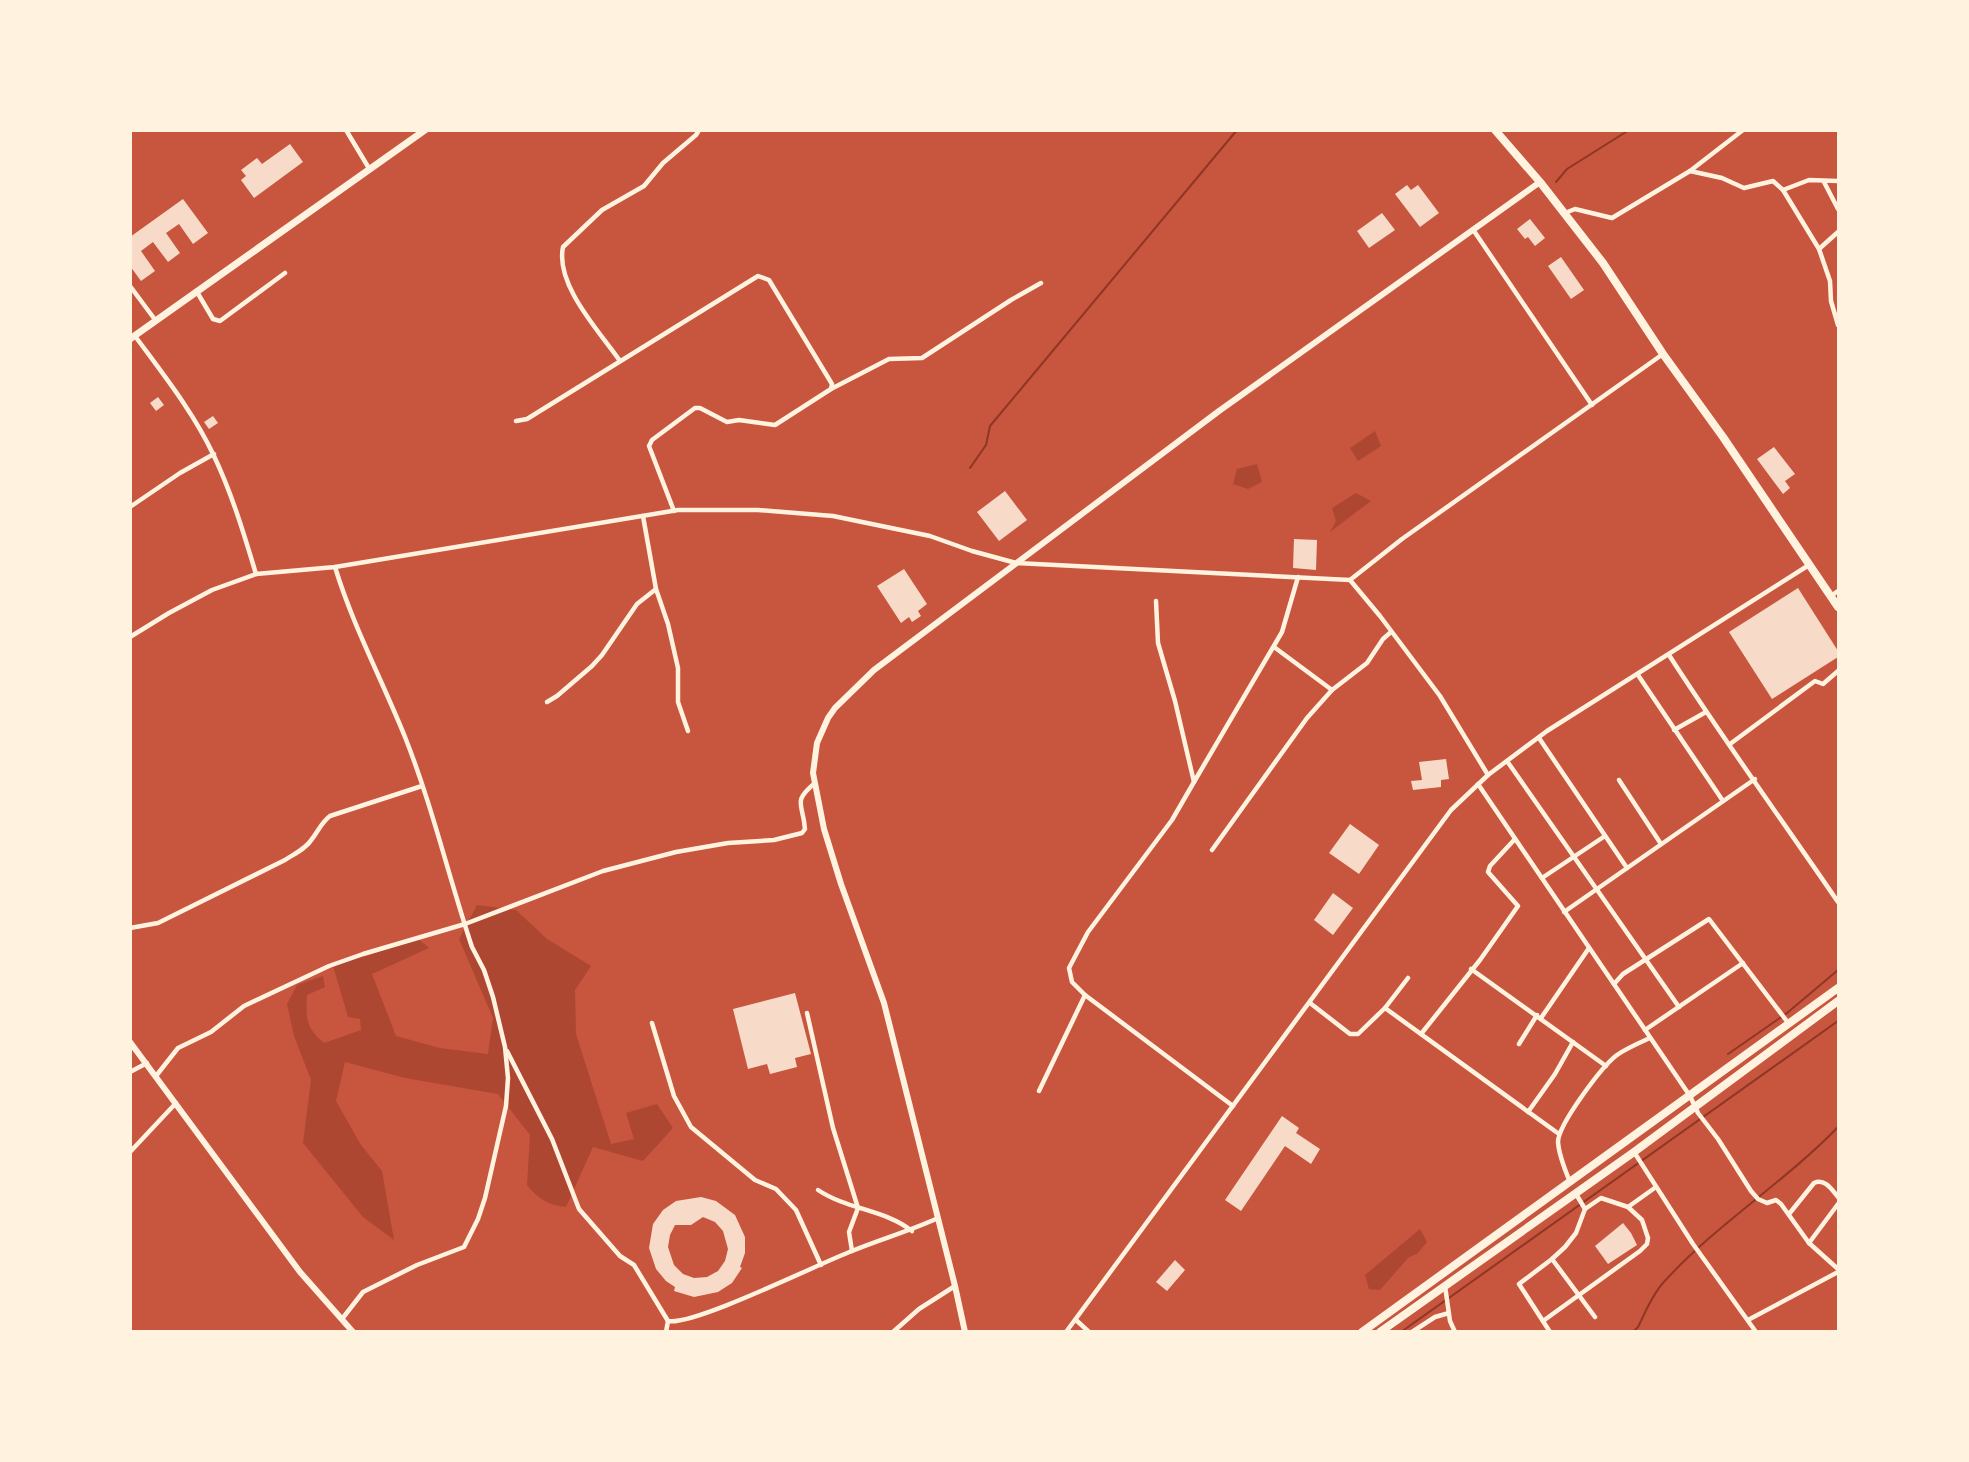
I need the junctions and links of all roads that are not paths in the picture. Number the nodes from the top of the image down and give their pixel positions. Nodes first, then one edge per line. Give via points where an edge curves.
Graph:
1 (346, 130) edge
2 (425, 130) edge
3 (699, 130) edge
4 (1495, 130) edge
5 (1743, 130) edge
6 (370, 170) junction
7 (1690, 171) junction
8 (1839, 181) edge
9 (1540, 182) junction
10 (1824, 182) junction
11 (1783, 190) junction
12 (1839, 209) edge
13 (1565, 213) junction
14 (1474, 231) junction
15 (1839, 232) edge
16 (1819, 249) junction
17 (285, 273) dead end
18 (1041, 283) dead end
19 (130, 286) edge
20 (197, 292) junction
21 (156, 321) junction
22 (1839, 325) edge
23 (133, 338) edge
24 (1663, 354) junction
25 (620, 361) junction
26 (831, 389) junction
27 (1592, 405) junction
28 (516, 421) dead end
29 (214, 454) junction
30 (130, 507) edge
31 (674, 511) junction
32 (644, 516) junction
33 (1016, 562) junction
34 (1809, 565) junction
35 (335, 567) junction
36 (256, 574) junction
37 (1298, 578) junction
38 (1350, 580) junction
39 (656, 589) junction
40 (1835, 593) edge
41 (1156, 601) dead end
42 (1839, 607) edge
43 (1391, 632) junction
44 (130, 637) edge
45 (1274, 647) junction
46 (1670, 655) junction
47 (1839, 671) edge
48 (1638, 675) junction
49 (1332, 690) junction
50 (547, 702) dead end
51 (1706, 712) junction
52 (1674, 730) junction
53 (688, 731) dead end
54 (1539, 738) junction
55 (1730, 744) junction
56 (1508, 761) junction
57 (1488, 775) junction
58 (1755, 779) junction
59 (1619, 780) dead end
60 (1194, 782) junction
61 (815, 783) junction
62 (1478, 784) junction
63 (422, 786) junction
64 (1723, 801) junction
65 (1605, 836) junction
66 (1515, 839) junction
67 (1661, 844) junction
68 (1212, 850) dead end
69 (1574, 856) junction
70 (1627, 868) junction
71 (1542, 878) junction
72 (1597, 889) junction
73 (1839, 902) edge
74 (1564, 912) junction
75 (465, 924) junction
76 (130, 928) edge
77 (1589, 948) junction
78 (1646, 959) junction
79 (1743, 963) junction
80 (1472, 969) junction
81 (1408, 978) dead end
82 (1614, 984) junction
83 (1839, 988) edge
84 (1085, 994) junction
85 (1839, 1002) edge
86 (1310, 1003) junction
87 (1679, 1007) junction
88 (1385, 1008) junction
89 (807, 1013) dead end
90 (1539, 1017) junction
91 (652, 1023) dead end
92 (1790, 1024) junction
93 (1645, 1030) junction
94 (1421, 1034) junction
95 (1650, 1038) junction
96 (130, 1042) edge
97 (1573, 1042) junction
98 (1519, 1044) dead end
99 (505, 1047) junction
100 (147, 1063) junction
101 (1606, 1066) junction
102 (130, 1072) edge
103 (156, 1076) junction
104 (1039, 1090) dead end
105 (1690, 1096) junction
106 (176, 1103) junction
107 (1233, 1106) junction
108 (1694, 1106) junction
109 (1528, 1112) junction
110 (1560, 1134) junction
111 (130, 1152) edge
112 (1634, 1152) junction
113 (1570, 1182) junction
114 (1656, 1187) junction
115 (818, 1190) dead end
116 (1575, 1192) junction
117 (1839, 1197) edge
118 (1839, 1204) edge
119 (1628, 1207) junction
120 (858, 1208) junction
121 (1585, 1209) junction
122 (1789, 1214) junction
123 (938, 1218) junction
124 (912, 1231) junction
125 (1809, 1243) junction
126 (852, 1251) junction
127 (1552, 1259) junction
128 (821, 1265) junction
129 (1839, 1271) edge
130 (955, 1286) junction
131 (1444, 1286) junction
132 (1578, 1294) junction
133 (1449, 1313) junction
134 (1595, 1317) dead end
135 (342, 1319) junction
136 (1076, 1320) junction
137 (1748, 1320) junction
138 (668, 1321) junction
139 (1543, 1321) junction
140 (353, 1332) edge
141 (666, 1332) edge
142 (893, 1332) edge
143 (965, 1332) edge
144 (1066, 1332) edge
145 (1089, 1332) edge
146 (1362, 1332) edge
147 (1380, 1332) edge
148 (1412, 1332) edge
149 (1455, 1332) edge
150 (1550, 1332) edge
151 (1756, 1332) edge

1 - 6 street
2 - 6 main road
3 - 25 street via 644,186 602,210 563,247 563,265 571,291
4 - 9 highway
5 - 7 street
6 - 20 main road
7 - 11 street via 1744,188 1773,181
7 - 13 street via 1612,218 1575,209
8 - 10 street
9 - 13 highway
9 - 14 street
10 - 11 street via 1809,180
10 - 12 street
11 - 16 street
13 - 24 highway
14 - 27 street
14 - 33 street via 1219,411
15 - 16 street
16 - 22 street
17 - 20 street via 220,321 213,319
18 - 26 street via 922,358 889,359
19 - 21 street
20 - 21 main road
21 - 23 main road
23 - 29 street via 178,394
24 - 27 street
24 - 34 highway
25 - 26 street via 753,278 762,277 775,289 832,384
25 - 28 street
26 - 31 street via 773,426 725,421 697,407 650,442
27 - 38 street
29 - 30 street
29 - 36 street
31 - 32 street
31 - 33 street via 758,510 833,516 930,536
32 - 35 street
32 - 39 street
33 - 37 street
33 - 61 street via 874,670 835,708 823,727 815,752
34 - 40 highway
34 - 46 street
35 - 36 street
35 - 63 street
36 - 44 street via 212,590
37 - 38 street
37 - 45 street
38 - 43 street
39 - 50 street via 637,604 592,666
39 - 53 street via 678,668 678,702
40 - 42 highway
41 - 60 street via 1158,643
43 - 49 street via 1367,663
43 - 57 street via 1440,696
45 - 49 street
45 - 60 street
46 - 48 street
46 - 51 street
47 - 55 street via 1823,684 1815,681
48 - 52 street
48 - 54 street
49 - 68 street via 1307,718
51 - 52 street
51 - 55 street
52 - 64 street
54 - 56 street
54 - 65 street
55 - 58 street
56 - 57 street
56 - 69 street
57 - 62 street
58 - 64 street
58 - 73 street
59 - 67 street
60 - 84 street via 1172,820 1088,932 1069,968 1072,982
61 - 75 street via 801,794 805,829 802,833 676,852 603,871
61 - 123 street via 841,884 884,1003
62 - 66 street
62 - 86 street via 1434,832
63 - 75 street
63 - 76 street via 330,816 321,823 312,841 285,860 158,923
64 - 67 street
65 - 69 street
65 - 70 street
66 - 71 street
66 - 80 street via 1488,872 1518,906
67 - 70 street
69 - 71 street
69 - 72 street
70 - 72 street
71 - 74 street
72 - 74 street
72 - 78 street
74 - 77 street
75 - 99 street via 484,970
75 - 103 street via 329,966 244,1006 211,1032 178,1048
77 - 82 street
77 - 90 street
78 - 79 street via 1709,919
78 - 82 street
78 - 87 street
79 - 87 street
79 - 92 street
80 - 90 street
80 - 94 street
81 - 88 street
82 - 93 street
83 - 92 highway
84 - 104 street
84 - 107 street
85 - 108 highway
86 - 88 street via 1350,1034 1358,1034
86 - 107 street
87 - 93 street
88 - 94 street
89 - 120 street via 833,1128
90 - 97 street
90 - 98 street
91 - 128 street via 674,1096 691,1128 755,1180 776,1189 796,1210
92 - 105 highway
93 - 95 street
94 - 109 street
95 - 101 street via 1616,1055
95 - 105 street
96 - 100 street
97 - 101 street
97 - 109 street via 1556,1074
99 - 135 street via 506,1106 485,1198 464,1247 363,1292
99 - 138 street via 552,1139 579,1209 620,1256 634,1264
100 - 102 street
100 - 103 street
101 - 110 street
103 - 106 street
105 - 108 street
105 - 113 highway
106 - 111 street
106 - 135 street via 300,1272
107 - 136 street
108 - 112 highway
108 - 122 street via 1758,1199 1767,1203 1776,1200
109 - 110 street
110 - 113 street via 1560,1154
112 - 114 street
112 - 116 highway
113 - 146 highway
114 - 119 street
114 - 137 street
115 - 120 street
116 - 121 street
116 - 131 highway
117 - 122 street via 1818,1181
118 - 125 street
119 - 121 street via 1601,1198
119 - 132 street via 1642,1220 1647,1244
120 - 124 street via 884,1214
120 - 126 street via 849,1232
121 - 127 street via 1576,1233
122 - 125 street
123 - 124 street
123 - 130 street
124 - 126 street
125 - 129 street
126 - 128 street
127 - 132 street
127 - 139 street via 1519,1284
128 - 138 street via 705,1313
129 - 137 street
130 - 142 street
130 - 143 street
131 - 133 street
131 - 147 highway
132 - 134 street
132 - 139 street
133 - 148 street
133 - 149 street
135 - 140 street
136 - 144 street
136 - 145 street
137 - 151 street
138 - 141 street
139 - 150 street

